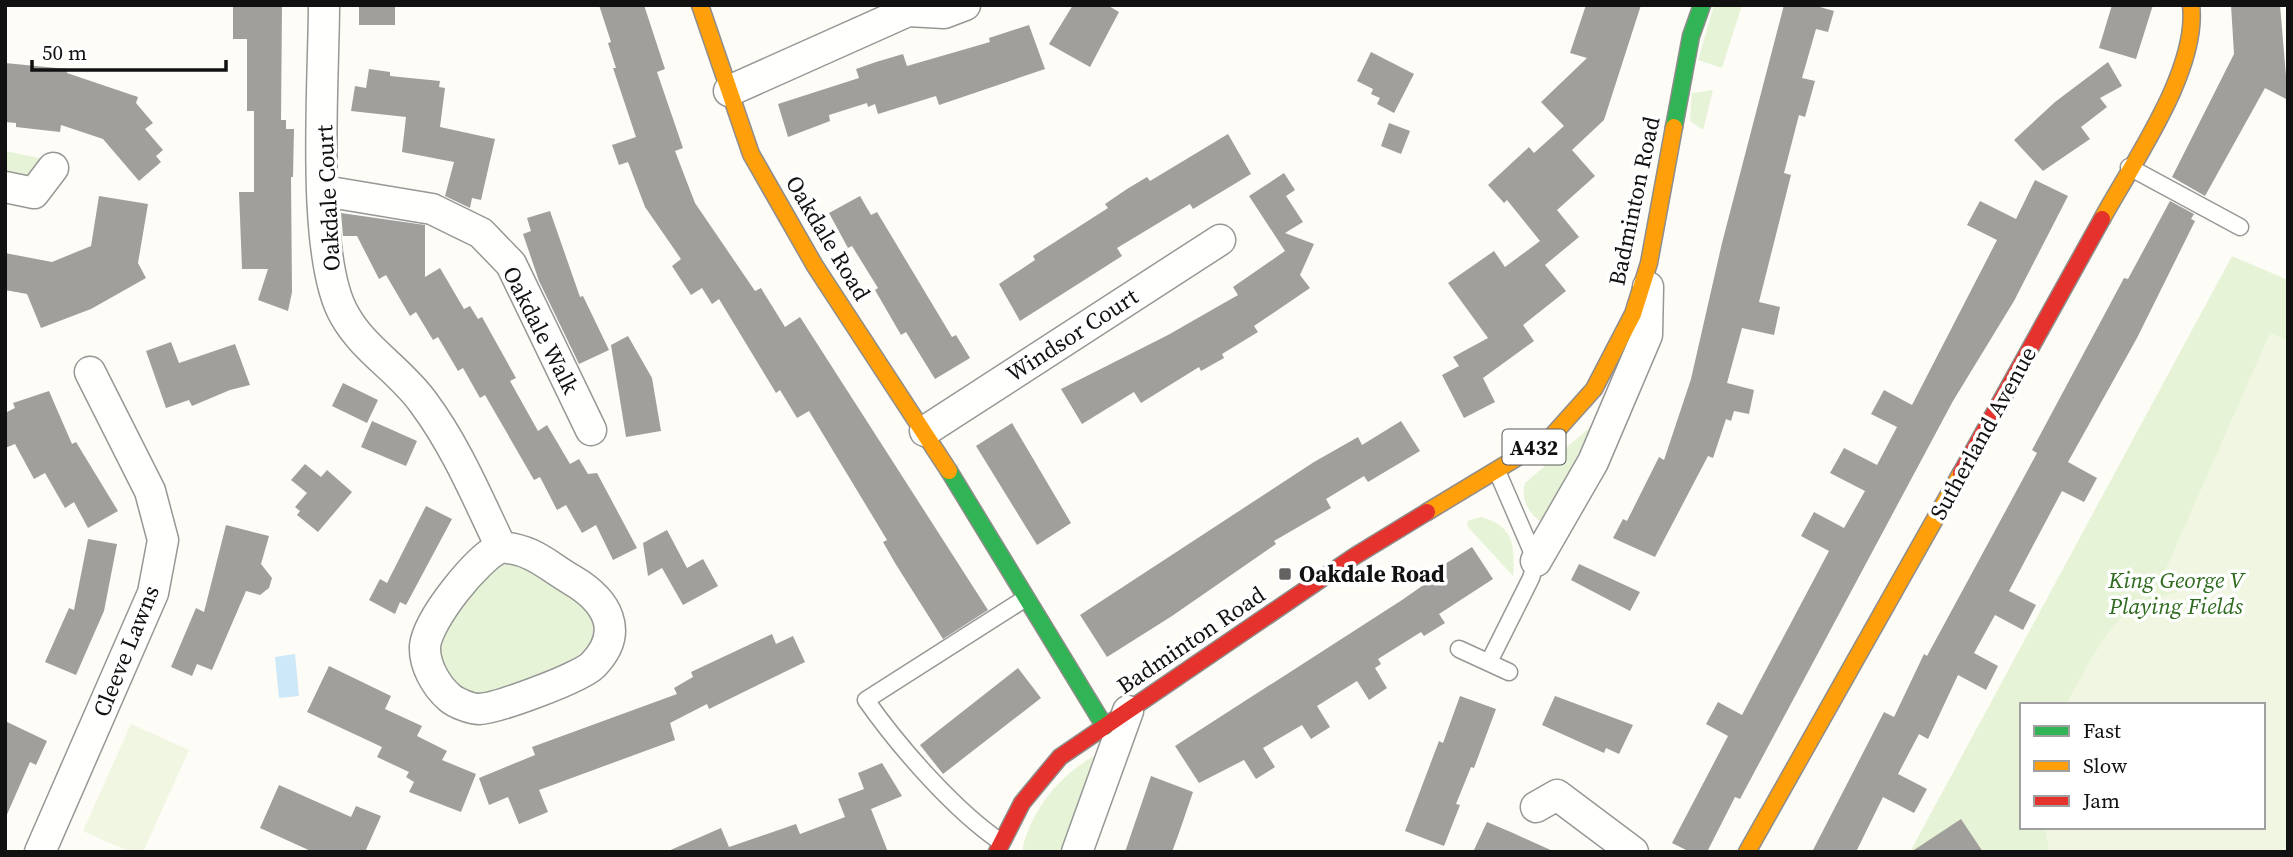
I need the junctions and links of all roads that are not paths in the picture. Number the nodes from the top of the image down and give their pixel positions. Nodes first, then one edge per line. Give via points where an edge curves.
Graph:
1 (324, 5) edge
2 (700, 5) edge
3 (965, 5) edge
4 (1702, 5) edge
5 (2191, 5) edge
6 (912, 8) edge
7 (729, 91) junction
8 (2129, 167) junction
9 (53, 168) dead end
10 (5, 187) edge
11 (324, 191) junction
12 (2240, 227) dead end
13 (1220, 240) dead end
14 (1649, 263) junction
15 (90, 372) dead end
16 (591, 430) dead end
17 (925, 431) junction
18 (1497, 471) junction
19 (501, 547) junction
20 (1535, 561) junction
21 (1026, 598) junction
22 (1459, 649) dead end
23 (1489, 662) junction
24 (1509, 672) dead end
25 (1116, 719) junction
26 (1536, 807) dead end
27 (999, 847) edge
28 (40, 852) edge
29 (1077, 852) edge
30 (1633, 852) edge
31 (1747, 852) edge

1 - 11 street, Oakdale Court
2 - 7 street, Oakdale Road
3 - 6 street via 944,13
4 - 14 street, Badminton Road / A432 via 1691,36
5 - 8 street, Sutherland Avenue via 2193,22 2180,74
6 - 7 street
7 - 17 street, Oakdale Road via 751,154 809,255
8 - 12 lane
8 - 31 street, Sutherland Avenue
9 - 10 street via 34,193
11 - 16 street, Oakdale Walk via 432,209 481,233 511,264
11 - 19 street, Oakdale Court via 326,252 332,287 345,316 422,400 448,437
13 - 17 street, Windsor Court
14 - 18 street, Badminton Road / A432 via 1633,314 1594,388 1551,437
14 - 20 street via 1647,335 1592,462
15 - 28 street, Cleeve Lawns via 150,491 163,540 153,593
17 - 21 street, Oakdale Road
18 - 20 lane
18 - 25 street, Badminton Road / A432 via 1355,556
19 - 19 street via 524,549 592,591 606,607 609,630 603,653 591,668 502,705 476,709 451,700 437,684 427,664 425,646 433,625 477,563
20 - 23 lane
21 - 25 street, Oakdale Road
21 - 27 lane via 866,700
22 - 23 lane
23 - 24 lane
25 - 27 street, Badminton Road / A432 via 1060,757 1022,803
25 - 29 street
26 - 30 street via 1557,795

